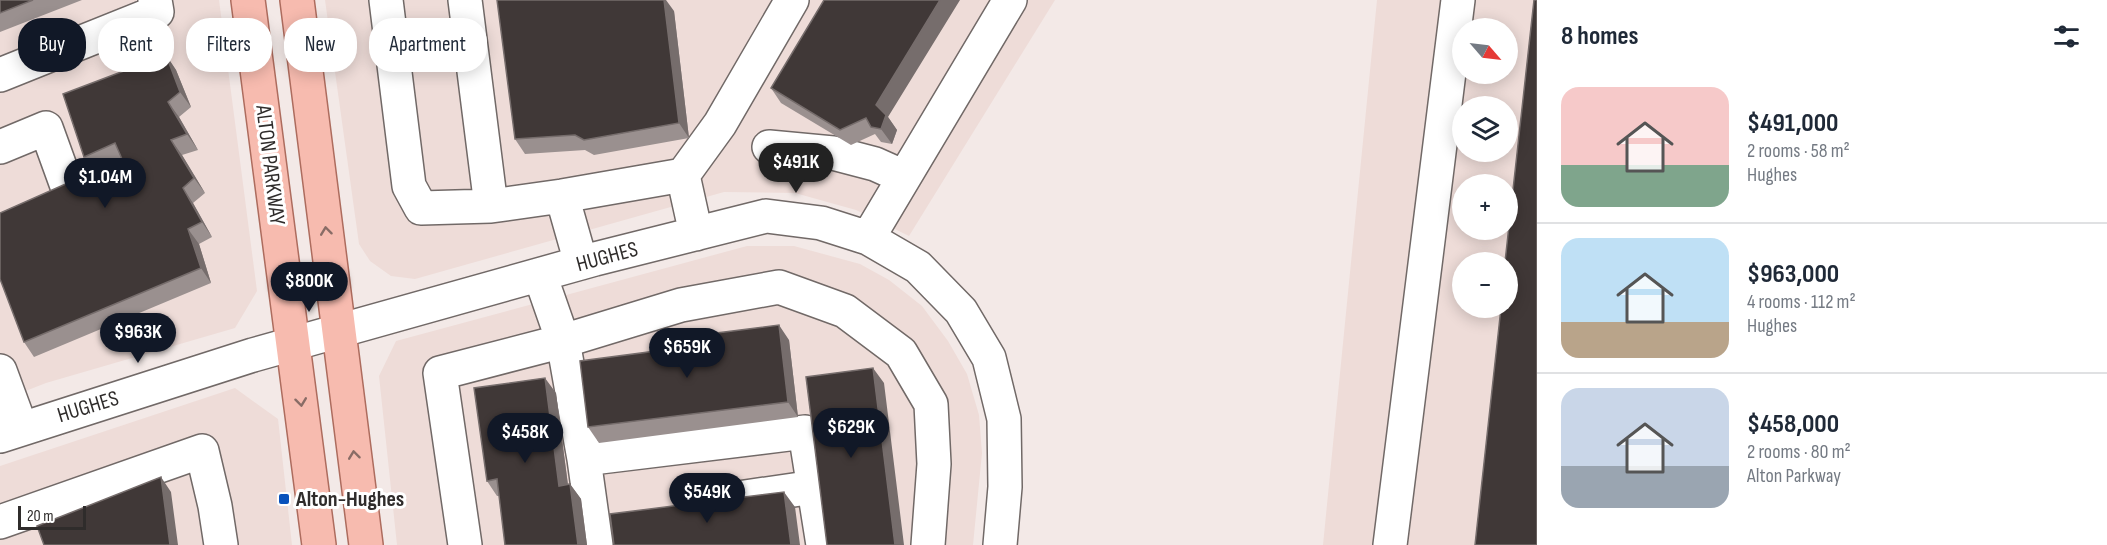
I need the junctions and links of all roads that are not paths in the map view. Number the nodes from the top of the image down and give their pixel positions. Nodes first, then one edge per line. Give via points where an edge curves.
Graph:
1 (155, 0) edge
2 (248, 0) edge
3 (297, 0) edge
4 (386, 0) edge
5 (465, 0) edge
6 (792, 0) edge
7 (1010, 0) edge
8 (1458, 0) edge
9 (0, 75) edge
10 (0, 147) edge
11 (769, 147) dead end
12 (682, 176) junction
13 (904, 177) junction
14 (67, 186) edge
15 (562, 196) junction
16 (490, 206) junction
17 (696, 234) junction
18 (868, 238) junction
19 (580, 263) junction
20 (540, 275) junction
21 (339, 331) junction
22 (563, 341) junction
23 (293, 344) junction
24 (0, 371) edge
25 (11, 432) edge
26 (584, 459) junction
27 (814, 487) junction
28 (686, 506) edge
29 (627, 514) edge
30 (0, 522) edge
31 (594, 532) edge
32 (9, 545) edge
33 (221, 545) edge
34 (319, 545) edge
35 (366, 545) edge
36 (465, 545) edge
37 (823, 545) edge
38 (928, 545) edge
39 (1000, 545) edge
40 (1390, 545) edge

1 - 9 street via 157,12
2 - 23 main road, ALTON PARKWAY
21 -> 3 main road
4 - 16 street via 409,186 421,208
5 - 16 street
6 - 12 street via 720,124
7 - 13 street
8 - 40 street
10 - 14 street via 46,129
11 - 13 street via 833,153
12 - 15 street
12 - 17 street
13 - 18 street
15 - 16 street
15 - 19 street
17 - 18 street, HUGHES via 766,216 821,223
17 - 19 street, HUGHES
18 - 39 street, HUGHES via 918,267 961,311 989,358 1004,419 1005,487
19 - 20 street, HUGHES
20 - 21 street, HUGHES
20 - 22 street
21 - 23 street, HUGHES
35 -> 21 main road
22 - 26 street
22 - 36 street via 440,373
22 - 38 street via 681,305 779,287 845,311 901,353 931,404 934,464
23 - 25 street, HUGHES
23 -> 34 main road, ALTON PARKWAY
24 - 25 street
26 - 27 street via 805,432
26 - 31 street
27 - 28 street
27 - 37 street
29 - 31 street
30 - 32 street
30 - 33 street via 202,451

